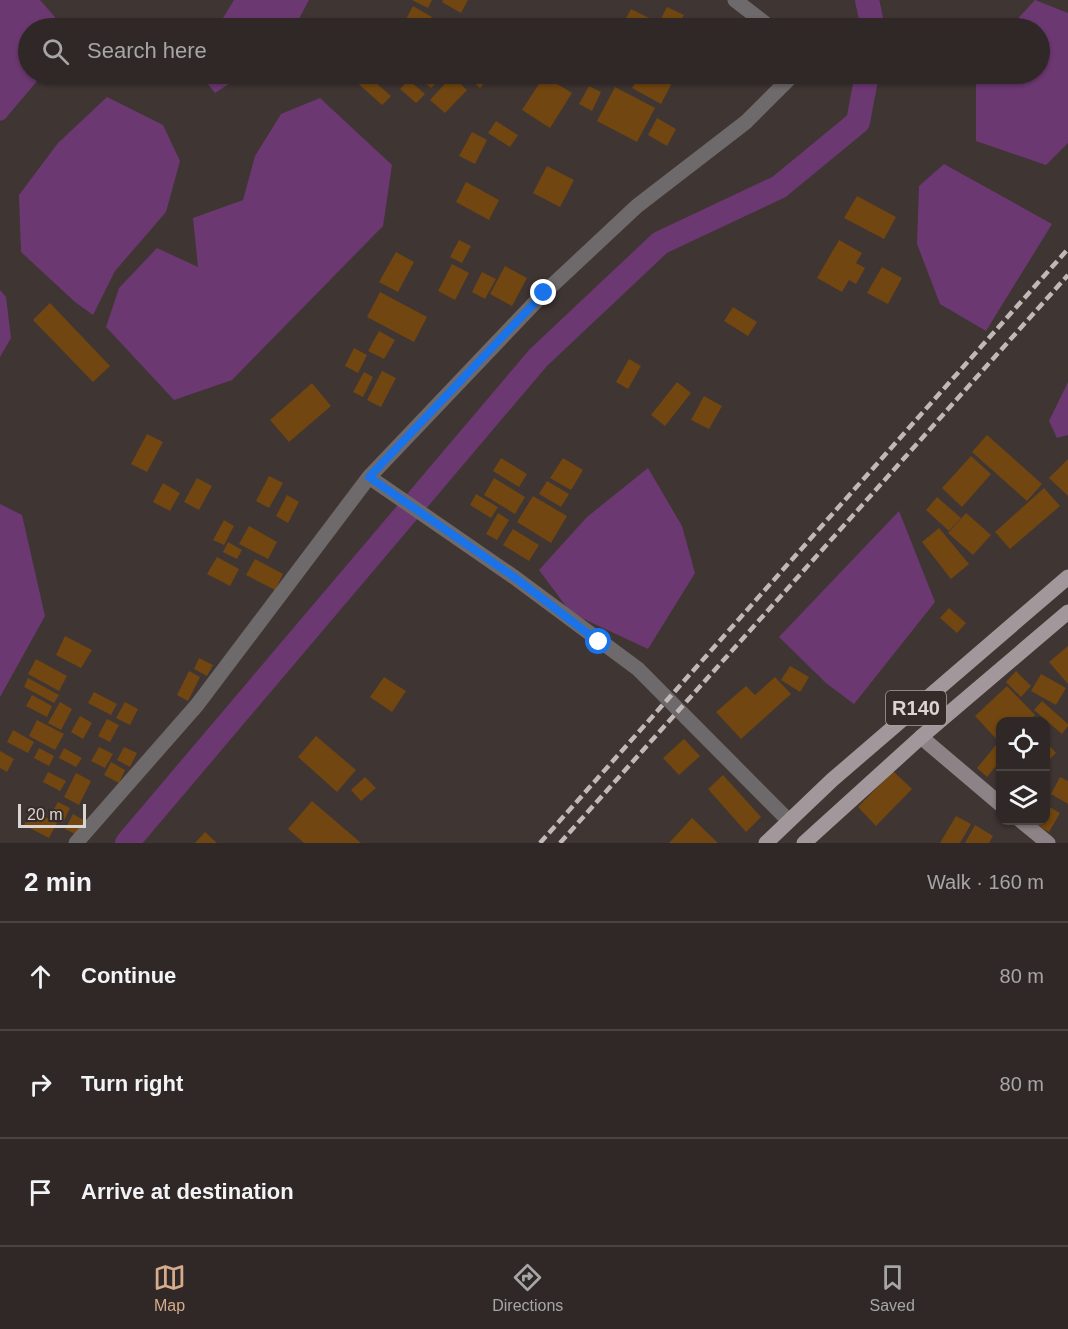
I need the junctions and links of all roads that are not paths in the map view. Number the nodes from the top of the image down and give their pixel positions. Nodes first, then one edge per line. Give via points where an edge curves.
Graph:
1 (735, 0) edge
2 (758, 18) edge
3 (784, 84) edge
4 (374, 480) junction
5 (1068, 577) edge
6 (1068, 612) edge
7 (921, 736) junction
8 (996, 801) edge
9 (789, 821) junction
10 (1026, 825) edge
11 (76, 843) edge
12 (766, 843) edge
13 (804, 843) edge
14 (1048, 843) edge

1 - 2 street
3 - 4 street via 746,122 637,206 544,293
4 - 9 street via 638,669
4 - 11 street via 197,705
5 - 9 main road, R140
6 - 7 main road, R140
7 - 8 main road
7 - 13 main road, R140
9 - 12 main road, R140
10 - 14 main road

